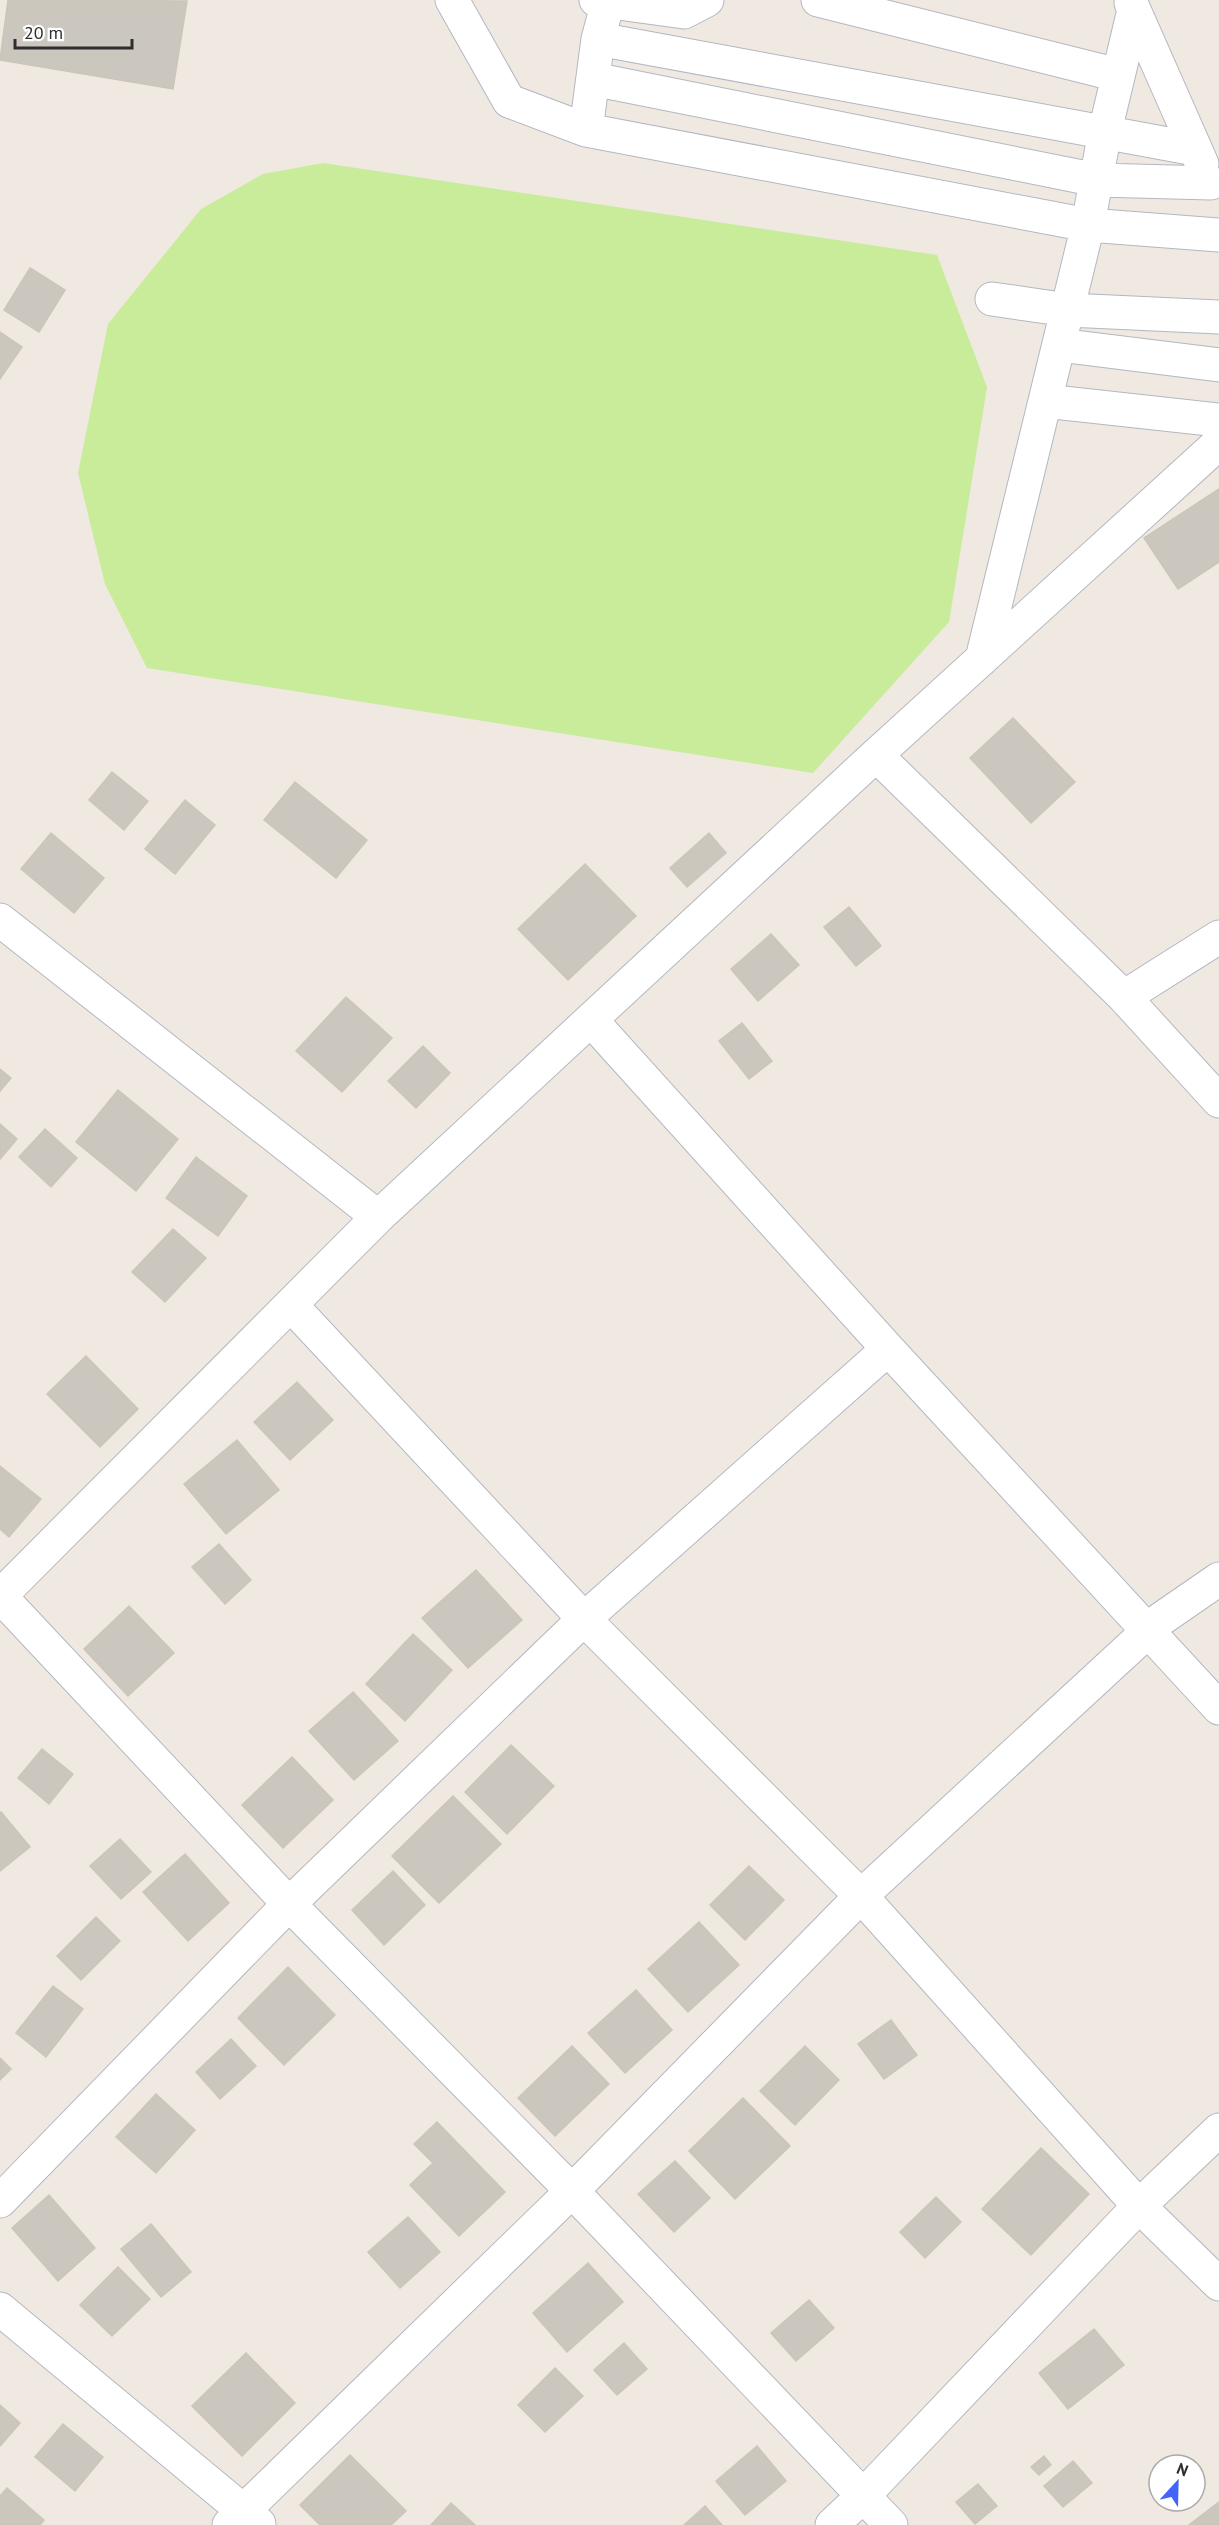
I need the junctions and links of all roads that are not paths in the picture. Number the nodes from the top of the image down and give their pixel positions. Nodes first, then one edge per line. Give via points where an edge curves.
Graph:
1 (452, 0) edge
2 (707, 0) edge
3 (818, 0) edge
4 (602, 1) edge
5 (1131, 5) edge
6 (598, 39) junction
7 (1118, 75) junction
8 (593, 79) junction
9 (586, 130) junction
10 (1105, 131) junction
11 (1195, 149) junction
12 (1096, 180) junction
13 (1215, 192) edge
14 (1088, 225) junction
15 (1219, 235) edge
16 (992, 300) dead end
17 (1068, 310) junction
18 (1219, 316) edge
19 (1059, 345) junction
20 (1219, 365) edge
21 (1045, 401) junction
22 (1219, 420) edge
23 (1219, 443) edge
24 (981, 659) junction
25 (876, 755) junction
26 (0, 920) edge
27 (1219, 937) edge
28 (1124, 998) junction
29 (591, 1020) junction
30 (1219, 1101) edge
31 (378, 1217) junction
32 (291, 1305) junction
33 (888, 1349) junction
34 (1219, 1580) edge
35 (0, 1596) edge
36 (584, 1619) junction
37 (1147, 1632) junction
38 (1219, 1708) edge
39 (861, 1896) junction
40 (289, 1904) junction
41 (1219, 2130) edge
42 (572, 2191) junction
43 (0, 2200) edge
44 (1140, 2206) junction
45 (1219, 2284) edge
46 (0, 2309) edge
47 (863, 2496) junction
48 (244, 2520) edge
49 (831, 2525) edge
50 (891, 2525) edge

1 - 9 street via 509,101
2 - 4 street via 684,12
3 - 7 street
4 - 6 street
5 - 7 street
5 - 11 street
6 - 8 street
6 - 10 street
7 - 10 street
8 - 9 street
8 - 12 street
9 - 14 street
10 - 11 street
10 - 12 street
11 - 13 street
12 - 13 street
12 - 14 street
14 - 15 street
14 - 17 street
16 - 17 street
17 - 18 street
17 - 19 street
19 - 20 street
19 - 21 street
21 - 22 street
21 - 24 street
23 - 24 street
24 - 25 street
25 - 28 street
25 - 29 street
26 - 31 street
27 - 28 street
28 - 30 street
29 - 31 street
29 - 33 street
31 - 32 street
32 - 35 street
32 - 36 street
33 - 36 street
33 - 37 street
34 - 37 street
35 - 40 street
36 - 39 street
36 - 40 street
37 - 38 street
37 - 39 street
39 - 42 street
39 - 44 street
40 - 42 street
40 - 43 street
41 - 44 street
42 - 47 street
42 - 48 street
44 - 45 street
44 - 47 street
46 - 48 street
47 - 49 street
47 - 50 street

